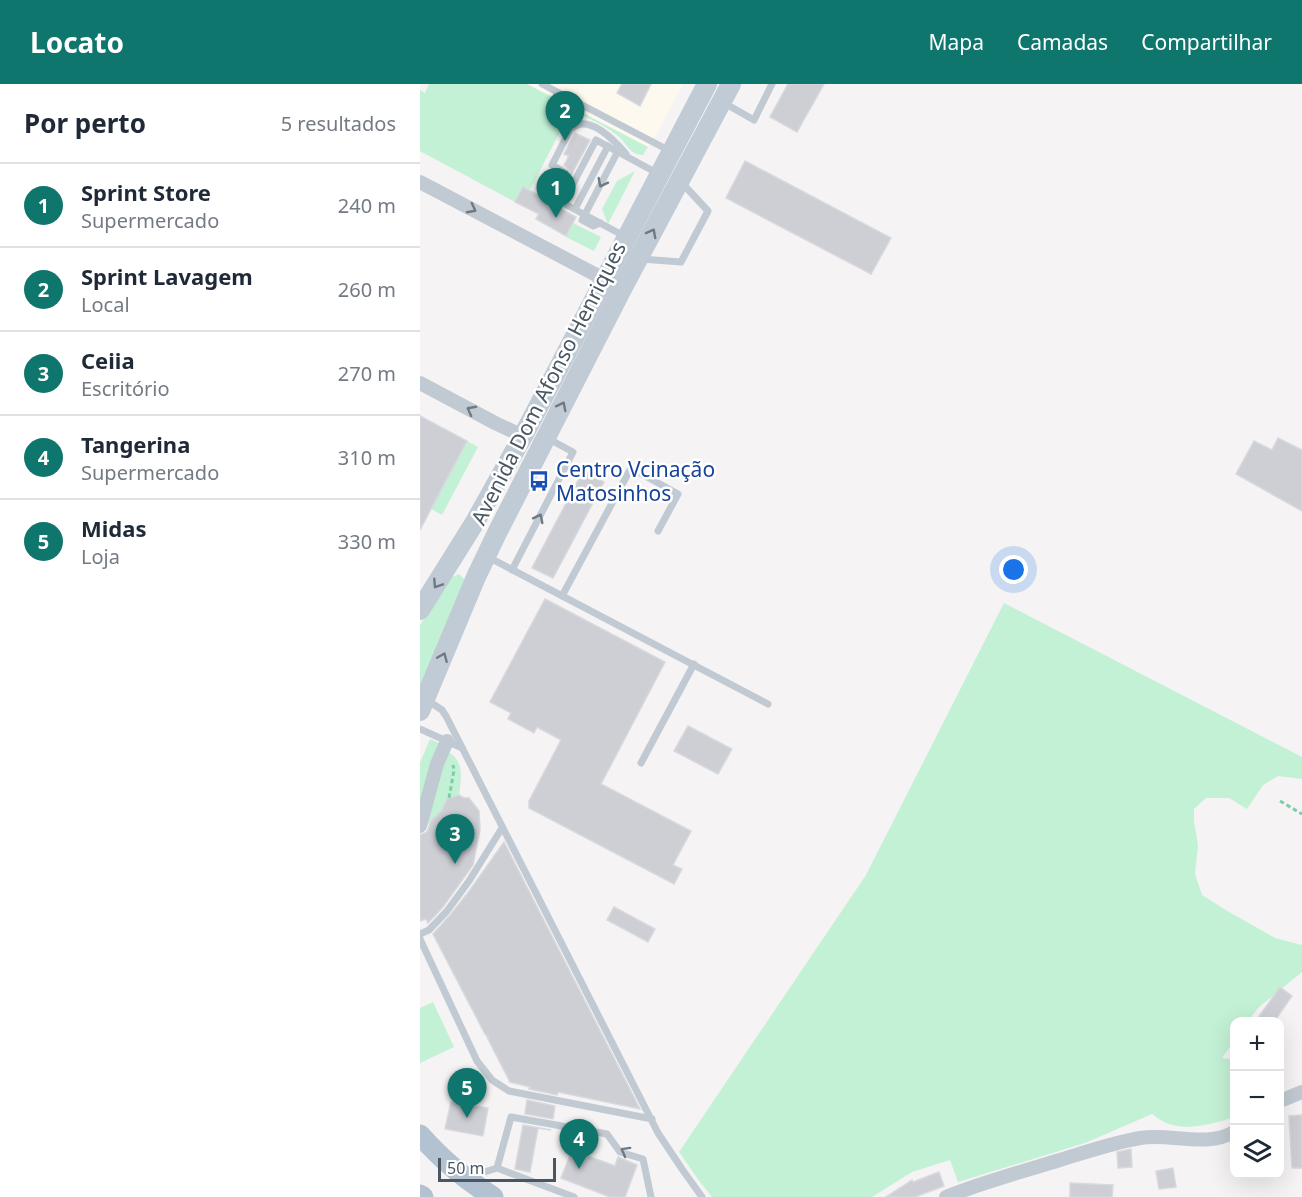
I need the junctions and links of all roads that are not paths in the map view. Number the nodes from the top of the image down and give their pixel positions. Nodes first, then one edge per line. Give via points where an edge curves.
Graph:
1 (542, 84) edge
2 (707, 84) edge
3 (731, 84) edge
4 (772, 84) edge
5 (722, 102) junction
6 (608, 146) junction
7 (618, 151) junction
8 (671, 152) junction
9 (627, 156) junction
10 (660, 174) junction
11 (680, 180) junction
12 (420, 182) edge
13 (563, 203) junction
14 (575, 209) junction
15 (585, 215) junction
16 (627, 237) junction
17 (639, 259) junction
18 (604, 279) junction
19 (420, 383) edge
20 (523, 436) junction
21 (546, 437) junction
22 (476, 522) junction
23 (658, 531) dead end
24 (497, 533) junction
25 (486, 556) junction
26 (451, 562) junction
27 (512, 570) junction
28 (476, 577) junction
29 (562, 596) junction
30 (420, 610) edge
31 (694, 664) junction
32 (768, 704) dead end
33 (423, 705) edge
34 (420, 729) edge
35 (447, 741) junction
36 (462, 748) junction
37 (641, 762) dead end
38 (420, 826) edge
39 (502, 828) junction
40 (420, 934) edge
41 (420, 939) edge
42 (1302, 1092) edge
43 (1284, 1099) edge
44 (652, 1119) junction
45 (1230, 1134) edge
46 (420, 1135) edge
47 (497, 1168) junction
48 (465, 1179) junction
49 (493, 1197) edge
50 (574, 1197) edge
51 (651, 1197) edge
52 (702, 1197) edge
53 (946, 1197) edge

1 - 8 lane
2 - 8 main road, Avenida Dom Afonso Henriques
3 - 5 main road, Avenida Dom Afonso Henriques
4 - 5 lane via 753,120
5 - 11 main road, Avenida Dom Afonso Henriques
6 - 7 lane
6 - 13 lane via 596,140
6 - 14 lane
7 - 9 lane
7 -> 15 lane
8 - 10 main road, Avenida Dom Afonso Henriques
9 - 10 lane
9 - 13 lane via 609,135 586,124 573,126 552,165 566,173 553,198
10 - 16 main road, Avenida Dom Afonso Henriques
17 -> 11 main road, Avenida Dom Afonso Henriques
11 - 17 lane via 708,211 681,262
12 -> 18 street
13 - 14 lane
14 - 15 lane
15 - 16 lane
16 - 18 main road, Avenida Dom Afonso Henriques
21 -> 17 main road, Avenida Dom Afonso Henriques
18 - 20 main road, Avenida Dom Afonso Henriques
20 -> 19 street
20 - 22 main road, Avenida Dom Afonso Henriques
21 - 24 main road, Avenida Dom Afonso Henriques
27 -> 21 lane via 573,452
22 - 24 main road
22 - 26 main road, Avenida Dom Afonso Henriques
23 - 29 lane via 678,494 631,468
24 - 25 main road, Avenida Dom Afonso Henriques
25 - 27 lane
25 - 28 main road, Avenida Dom Afonso Henriques
26 - 28 main road via 467,565
26 -> 30 main road, Avenida Dom Afonso Henriques
27 - 29 lane
33 -> 28 main road, Avenida Dom Afonso Henriques
29 - 31 lane
31 - 32 lane
31 - 37 lane
33 - 36 lane via 442,710
34 - 35 lane
35 - 36 lane
35 - 38 street
36 - 39 lane
39 - 40 lane via 447,911
39 - 44 lane
41 - 44 lane via 477,1061 492,1080 508,1091
42 - 43 street
44 - 52 lane
45 - 53 street via 1209,1139 1143,1137 1095,1148
46 - 48 main road
47 - 48 lane
47 - 50 lane
51 -> 47 lane via 643,1159 621,1152 607,1134 511,1117
48 - 49 main road

